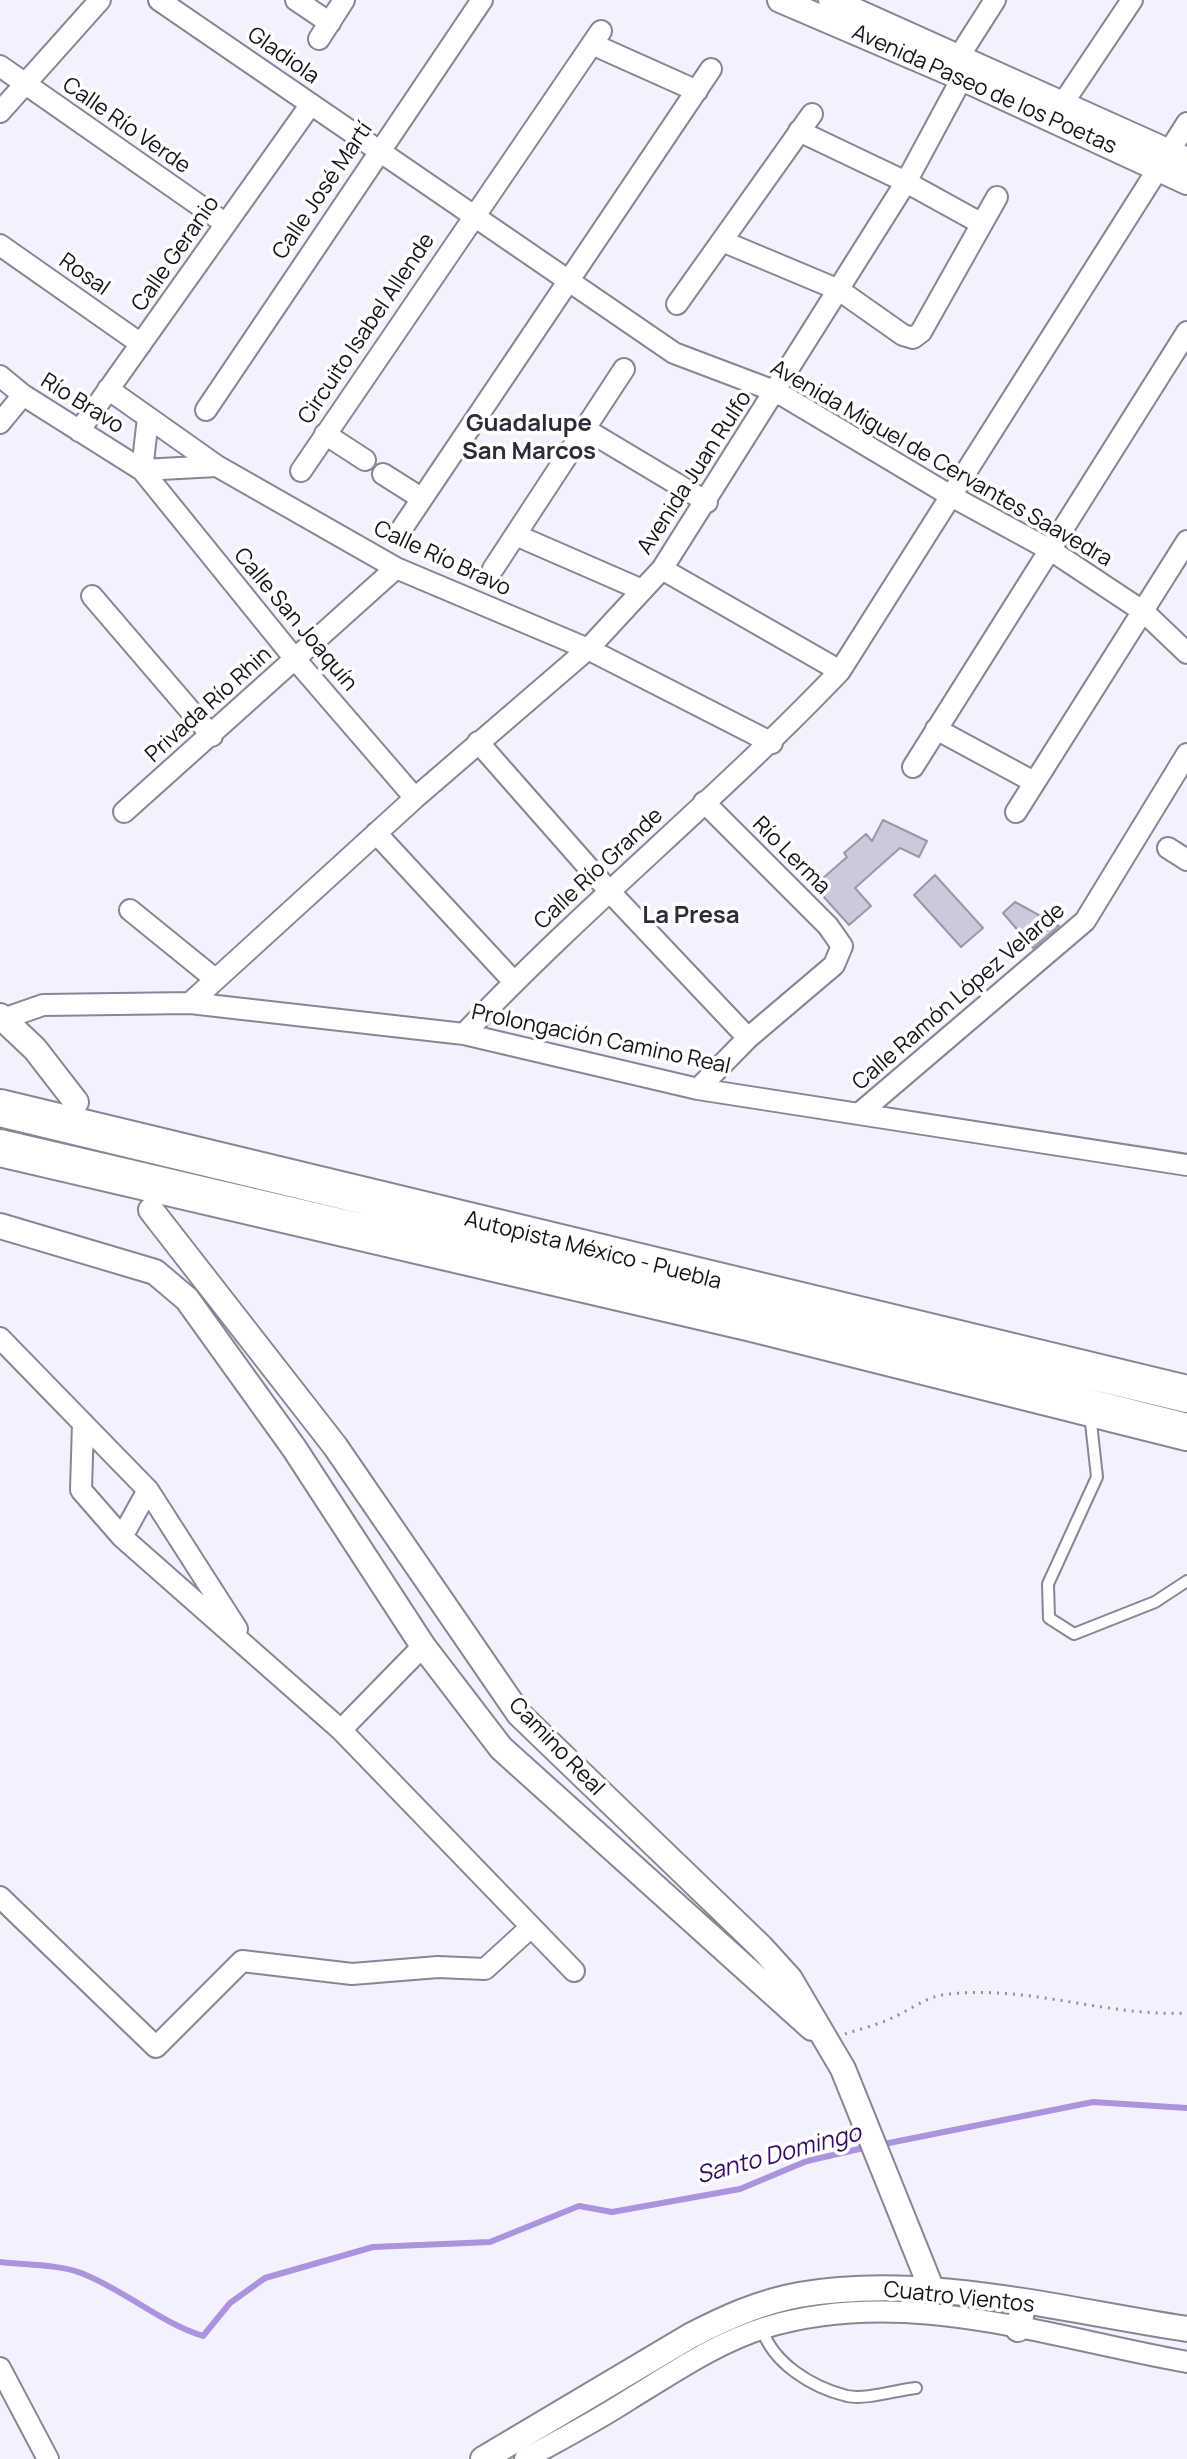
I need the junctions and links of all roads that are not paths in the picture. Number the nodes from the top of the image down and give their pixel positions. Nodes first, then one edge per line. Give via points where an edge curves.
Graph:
1 (100, 0) edge
2 (159, 0) edge
3 (296, 0) edge
4 (344, 0) edge
5 (482, 0) edge
6 (780, 0) edge
7 (995, 0) edge
8 (1124, 2) edge
9 (846, 3) edge
10 (0, 66) edge
11 (961, 67) junction
12 (711, 69) dead end
13 (26, 85) junction
14 (697, 91) junction
15 (1063, 103) junction
16 (311, 104) junction
17 (0, 112) edge
18 (812, 114) dead end
19 (1187, 123) edge
20 (799, 131) junction
21 (380, 150) junction
22 (1171, 160) edge
23 (906, 182) junction
24 (1187, 182) edge
25 (997, 197) dead end
26 (474, 215) junction
27 (226, 224) junction
28 (982, 224) junction
29 (722, 241) junction
30 (0, 245) edge
31 (569, 281) junction
32 (839, 290) junction
33 (677, 304) dead end
34 (1187, 332) edge
35 (141, 344) junction
36 (624, 369) dead end
37 (0, 376) edge
38 (108, 389) junction
39 (777, 392) junction
40 (23, 395) junction
41 (206, 410) dead end
42 (148, 418) junction
43 (0, 423) edge
44 (585, 429) junction
45 (79, 431) junction
46 (325, 434) junction
47 (365, 460) dead end
48 (217, 466) junction
49 (142, 470) junction
50 (301, 471) dead end
51 (383, 474) dead end
52 (951, 496) junction
53 (421, 498) junction
54 (707, 502) junction
55 (401, 530) dead end
56 (518, 536) junction
57 (1187, 541) edge
58 (1052, 551) junction
59 (396, 568) junction
60 (493, 569) dead end
61 (662, 569) junction
62 (642, 590) junction
63 (92, 596) dead end
64 (1144, 612) junction
65 (588, 649) junction
66 (1187, 653) edge
67 (295, 659) junction
68 (840, 671) junction
69 (936, 729) junction
70 (212, 736) junction
71 (478, 742) junction
72 (772, 743) junction
73 (1187, 754) edge
74 (913, 767) dead end
75 (1034, 782) junction
76 (415, 798) junction
77 (704, 802) junction
78 (124, 812) dead end
79 (1016, 812) dead end
80 (376, 833) junction
81 (1168, 848) dead end
82 (1187, 860) edge
83 (610, 892) junction
84 (130, 910) dead end
85 (215, 979) junction
86 (514, 982) junction
87 (190, 1003) junction
88 (0, 1022) edge
89 (464, 1034) junction
90 (748, 1038) junction
91 (698, 1089) junction
92 (76, 1102) dead end
93 (0, 1108) edge
94 (861, 1112) junction
95 (0, 1148) edge
96 (1187, 1165) edge
97 (151, 1210) dead end
98 (1, 1231) edge
99 (0, 1338) edge
100 (1187, 1394) edge
101 (1089, 1408) junction
102 (83, 1423) junction
103 (1187, 1432) edge
104 (148, 1490) junction
105 (122, 1537) junction
106 (1187, 1581) edge
107 (423, 1646) junction
108 (250, 1650) junction
109 (341, 1730) junction
110 (0, 1897) edge
111 (531, 1927) junction
112 (574, 1971) dead end
113 (826, 2039) junction
114 (932, 2290) junction
115 (1024, 2303) junction
116 (762, 2329) junction
117 (1018, 2329) junction
118 (1187, 2329) edge
119 (1187, 2362) edge
120 (0, 2368) edge
121 (916, 2388) dead end
122 (48, 2459) edge
123 (483, 2459) edge
124 (525, 2459) edge

1 - 13 street
2 - 16 street, Gladiola
3 - 4 street via 325,31
5 - 21 street, Calle José Martí
6 - 11 street, Avenida Paseo de los Poetas
7 - 11 street, Avenida Juan Rulfo
8 - 15 street
9 - 11 street, Avenida Paseo de los Poetas
10 - 13 street, Calle Río Verde
11 - 15 street, Avenida Paseo de los Poetas
11 - 22 street, Avenida Paseo de los Poetas
11 - 23 street, Avenida Juan Rulfo
12 - 14 street
13 - 17 street
13 - 27 street, Calle Río Verde
14 - 26 street, Circuito Isabel Allende via 597,37
14 - 31 street
15 - 22 street, Avenida Paseo de los Poetas
16 - 21 street, Gladiola
16 - 27 street, Calle Geranio
18 - 20 street
19 - 22 street, Calle Río Grande
20 - 23 street
20 - 29 street
21 - 26 street, Avenida Miguel de Cervantes Saavedra
21 - 41 street, Calle José Martí
22 - 24 street, Avenida Paseo de los Poetas
22 - 52 street, Calle Río Grande
23 - 28 street
23 - 32 street, Avenida Juan Rulfo
25 - 28 street
26 - 31 street, Avenida Miguel de Cervantes Saavedra
26 - 46 street, Circuito Isabel Allende
27 - 35 street, Calle Geranio
28 - 32 street via 913,338
29 - 32 street
29 - 33 street
30 - 35 street, Rosal
31 - 39 street, Avenida Miguel de Cervantes Saavedra via 674,353
31 - 53 street
32 - 39 street, Avenida Juan Rulfo
34 - 58 street
35 - 38 street, Calle Geranio
36 - 44 street
37 - 40 street, Río Bravo
38 - 42 street, Calle Río Bravo
38 - 45 street, Calle Geranio
39 - 52 street, Avenida Miguel de Cervantes Saavedra
39 - 54 street, Avenida Juan Rulfo
40 - 43 street
40 - 45 street, Río Bravo
42 - 48 street, Calle Río Bravo
42 - 49 street
44 - 54 street
44 - 56 street
45 - 49 street, Río Bravo
46 - 47 street
46 - 50 street, Circuito Isabel Allende
48 - 49 street
48 - 59 street, Calle Río Bravo
49 - 67 street, Calle San Joaquín
51 - 53 street
52 - 58 street, Avenida Miguel de Cervantes Saavedra
52 - 68 street, Calle Río Grande
53 - 55 street
54 - 61 street, Avenida Juan Rulfo
56 - 60 street
56 - 62 street
57 - 64 street
58 - 64 street, Avenida Miguel de Cervantes Saavedra
58 - 69 street
59 - 65 street, Calle Río Bravo
59 - 67 street, Privada Río Rhin
61 - 62 street, Avenida Juan Rulfo
61 - 68 street
62 - 65 street, Avenida Juan Rulfo
63 - 70 street
64 - 66 street, Avenida Miguel de Cervantes Saavedra
64 - 75 street
65 - 71 street, Avenida Juan Rulfo
65 - 72 street, Calle Río Bravo
67 - 70 street, Privada Río Rhin
67 - 76 street, Calle San Joaquín
68 - 72 street, Calle Río Grande
69 - 74 street
69 - 75 street
70 - 78 street, Privada Río Rhin
71 - 76 street, Avenida Juan Rulfo
71 - 83 street
72 - 77 street, Calle Río Grande
73 - 94 street, Calle Ramón López Velarde via 1085,921
75 - 79 street
76 - 80 street, Avenida Juan Rulfo
77 - 83 street, Calle Río Grande
77 - 90 street, Río Lerma via 842,946 834,965
80 - 85 street, Avenida Juan Rulfo
80 - 86 street
81 - 82 street
83 - 86 street, Calle Río Grande
83 - 90 street
84 - 85 street
85 - 87 street, Avenida Juan Rulfo
86 - 89 street, Calle Río Grande
87 - 88 street, Prolongación Camino Real via 43,1005
87 - 89 street, Prolongación Camino Real
88 - 92 street via 35,1049
89 - 91 street, Prolongación Camino Real
90 - 91 street
91 - 94 street, Prolongación Camino Real
93 - 100 highway, Autopista México - Puebla
94 - 96 street, Prolongación Camino Real
95 - 101 highway, Autopista México - Puebla via 752,1323
97 - 113 street, Camino Real via 335,1446 519,1714 761,1947 790,1979
98 - 107 street via 155,1272 187,1299 294,1448
99 - 102 street
101 - 103 highway, Autopista México - Puebla
101 - 106 lane via 1097,1477 1048,1584 1049,1618 1074,1634 1155,1602
102 - 104 street
102 - 105 street via 81,1490
104 - 105 street
104 - 108 street
105 - 108 street
107 - 109 street
107 - 113 street via 501,1748
108 - 109 street
109 - 111 street
110 - 111 street via 156,2047 242,1961 352,1974 485,1969
111 - 112 street
113 - 114 street, Camino Real via 907,2219
114 - 115 street, Cuatro Vientos
114 - 123 street, Cuatro Vientos via 824,2292 763,2304 690,2336
115 - 117 street
115 - 118 street, Cuatro Vientos
116 - 117 street, Cuatro Vientos via 852,2312 905,2310
116 - 121 lane via 769,2348 785,2366 848,2396
116 - 124 street, Cuatro Vientos via 697,2359
117 - 119 street, Cuatro Vientos
120 - 122 street

